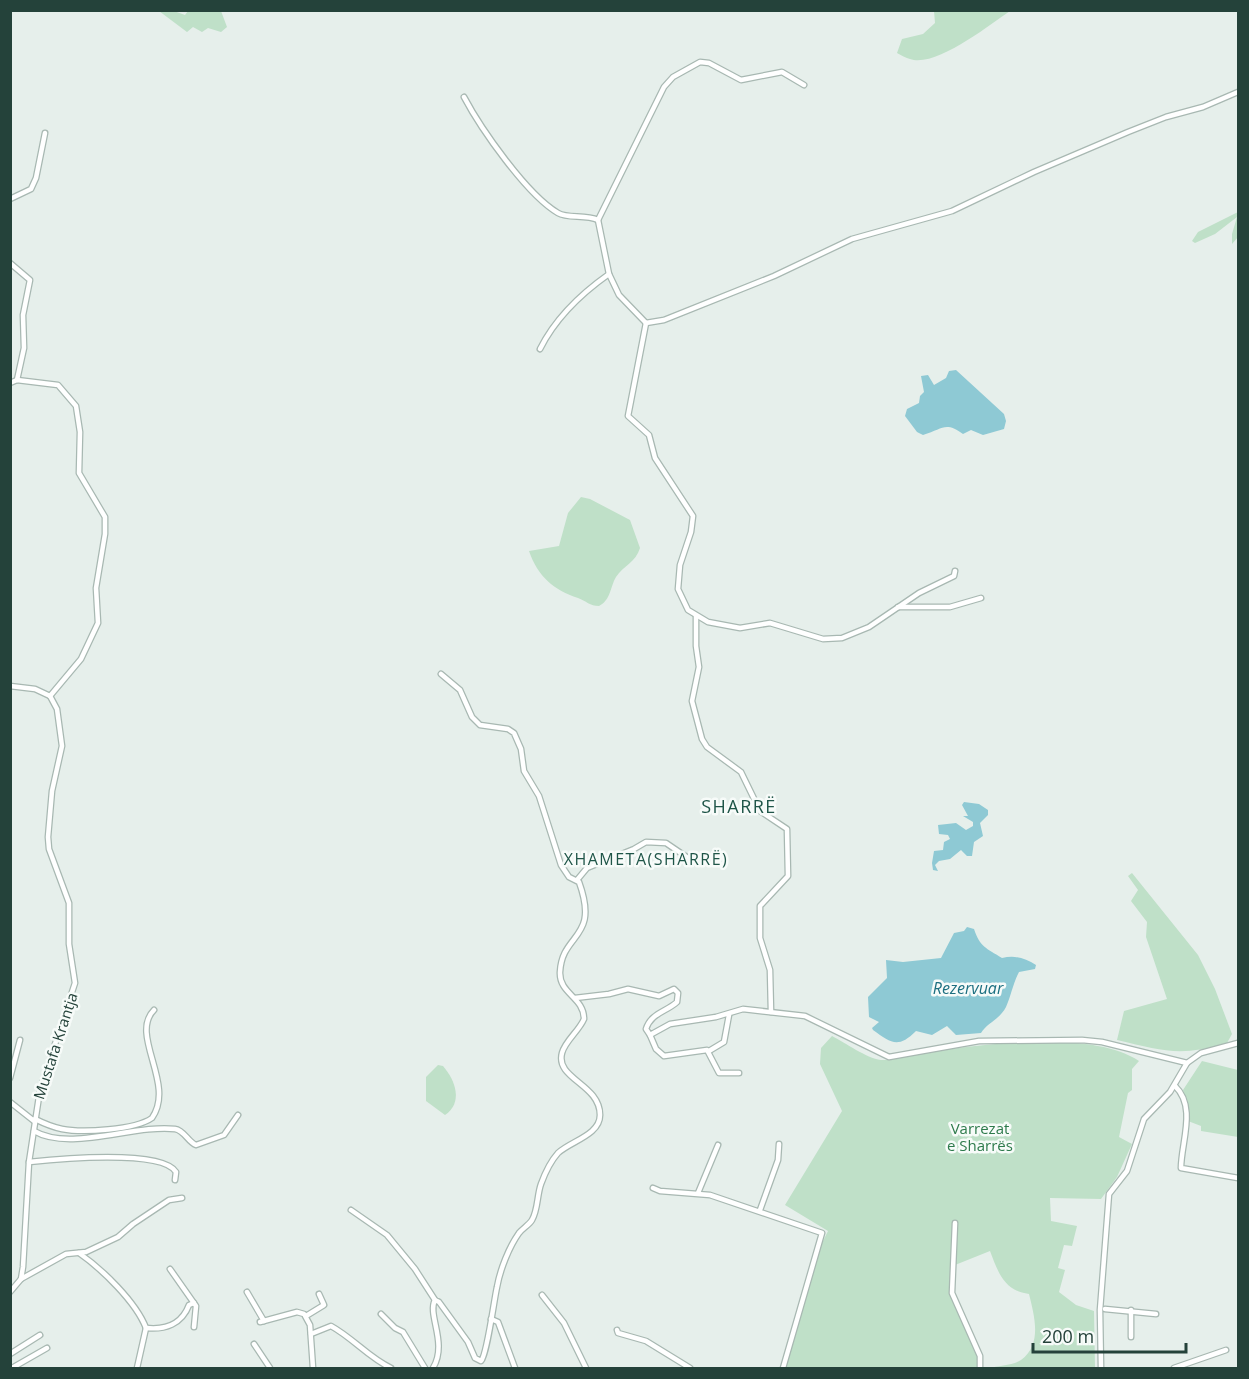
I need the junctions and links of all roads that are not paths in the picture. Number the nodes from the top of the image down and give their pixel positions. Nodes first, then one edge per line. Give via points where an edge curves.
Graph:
1 (804, 85) dead end
2 (1239, 92) edge
3 (464, 97) dead end
4 (45, 134) dead end
5 (10, 199) edge
6 (598, 220) junction
7 (10, 263) edge
8 (609, 274) junction
9 (646, 323) junction
10 (540, 349) dead end
11 (17, 380) junction
12 (10, 383) edge
13 (955, 571) dead end
14 (981, 598) dead end
15 (898, 607) junction
16 (696, 616) junction
17 (441, 674) dead end
18 (10, 686) edge
19 (50, 696) junction
20 (691, 860) dead end
21 (577, 880) junction
22 (575, 998) junction
23 (154, 1010) dead end
24 (771, 1012) junction
25 (729, 1015) junction
26 (650, 1035) junction
27 (20, 1040) dead end
28 (1239, 1043) edge
29 (709, 1051) junction
30 (1187, 1063) junction
31 (739, 1073) dead end
32 (10, 1078) edge
33 (1174, 1086) junction
34 (10, 1102) edge
35 (238, 1115) dead end
36 (34, 1120) junction
37 (34, 1131) junction
38 (779, 1144) dead end
39 (718, 1145) dead end
40 (29, 1162) junction
41 (1239, 1178) edge
42 (175, 1180) dead end
43 (652, 1188) dead end
44 (698, 1193) junction
45 (182, 1198) dead end
46 (351, 1210) dead end
47 (760, 1210) junction
48 (955, 1223) dead end
49 (78, 1252) junction
50 (170, 1269) dead end
51 (21, 1279) junction
52 (10, 1292) edge
53 (247, 1292) dead end
54 (319, 1294) dead end
55 (542, 1295) dead end
56 (435, 1300) junction
57 (194, 1303) junction
58 (1105, 1310) dead end
59 (1131, 1310) junction
60 (381, 1314) dead end
61 (1156, 1314) dead end
62 (306, 1316) junction
63 (491, 1319) junction
64 (194, 1327) dead end
65 (147, 1328) junction
66 (617, 1330) dead end
67 (311, 1334) junction
68 (40, 1335) dead end
69 (1131, 1337) dead end
70 (254, 1344) dead end
71 (47, 1348) dead end
72 (1226, 1350) dead end
73 (10, 1354) edge
74 (12, 1368) edge
75 (137, 1368) edge
76 (270, 1368) edge
77 (313, 1368) edge
78 (391, 1368) edge
79 (425, 1368) edge
80 (433, 1368) edge
81 (515, 1368) edge
82 (586, 1368) edge
83 (690, 1368) edge
84 (783, 1368) edge
85 (980, 1368) edge
86 (1101, 1368) edge
87 (1174, 1368) edge

1 - 6 street via 782,72 741,80 700,62 673,77 664,87
2 - 9 street via 1063,159 952,211 852,239 774,276 664,320
3 - 6 street via 491,141 544,202 564,215 582,214
4 - 5 street via 31,189
6 - 8 street
7 - 11 street via 30,280
8 - 9 street via 619,295
8 - 10 street via 589,288 549,332
9 - 16 street via 628,416 649,435 655,458 693,516 678,589 688,610
11 - 12 street
11 - 19 street via 58,385 76,406 80,473 105,517 105,545 96,588 98,623 81,659
13 - 15 street via 954,576
14 - 15 street via 950,606
15 - 16 street via 869,627 832,639 810,636 779,624 728,627
16 - 24 street via 699,668 692,700 702,739 741,772 760,811 783,824 789,835 788,876 760,906 759,938 770,970
17 - 21 street via 460,690 476,722 514,733 524,771 539,796 561,865 565,873
18 - 19 street via 35,689
19 - 36 street, Mustafa Krantja via 57,709 62,746 52,791 49,849 69,903 69,944 75,983 39,1090
20 - 21 street via 666,843 646,842 587,868
21 - 22 street via 586,916 560,970 564,990
22 - 26 street via 628,989 659,996 674,989 677,1002 652,1017 646,1029
22 - 63 street via 584,1019 562,1051 562,1066 594,1095 600,1120 594,1129 560,1151 547,1169 533,1219 519,1233 499,1278
23 - 36 street via 145,1027 158,1077 159,1102 152,1118 126,1127 77,1130
24 - 25 street via 739,1010
24 - 30 street via 805,1016 888,1057 979,1041 1082,1040
25 - 26 street via 670,1024
25 - 29 street via 724,1042
26 - 29 street via 658,1052 667,1057
27 - 32 street
28 - 30 street via 1201,1053
29 - 31 street via 719,1073
30 - 33 street
33 - 41 street via 1186,1109 1181,1168
33 - 86 street via 1144,1119 1129,1166 1108,1197 1100,1310
34 - 36 street
35 - 37 street via 224,1135 196,1145 175,1129 69,1138
36 - 37 street, Mustafa Krantja
37 - 40 street, Mustafa Krantja
38 - 47 street via 778,1160
39 - 44 street
40 - 42 street via 152,1160 173,1167
40 - 51 street, Mustafa Krantja
43 - 44 street
44 - 47 street
45 - 49 street via 169,1200 118,1237
46 - 56 street via 387,1235
47 - 84 street via 822,1234
48 - 85 street via 952,1293 978,1353
49 - 51 street via 66,1254
49 - 65 street via 103,1270
50 - 57 street
51 - 52 street
53 - 62 street via 262,1322 297,1312
54 - 62 street via 324,1305
55 - 82 street via 564,1323
56 - 63 street via 460,1330 479,1362 486,1354
56 - 80 street via 432,1306 440,1341
57 - 64 street
57 - 65 street via 168,1326
58 - 59 street
59 - 61 street
59 - 69 street
60 - 79 street via 404,1332
62 - 67 street
63 - 81 street via 498,1322
65 - 75 street
66 - 83 street via 646,1341
67 - 77 street
67 - 78 street via 331,1326
68 - 73 street
70 - 76 street
71 - 74 street
72 - 87 street

